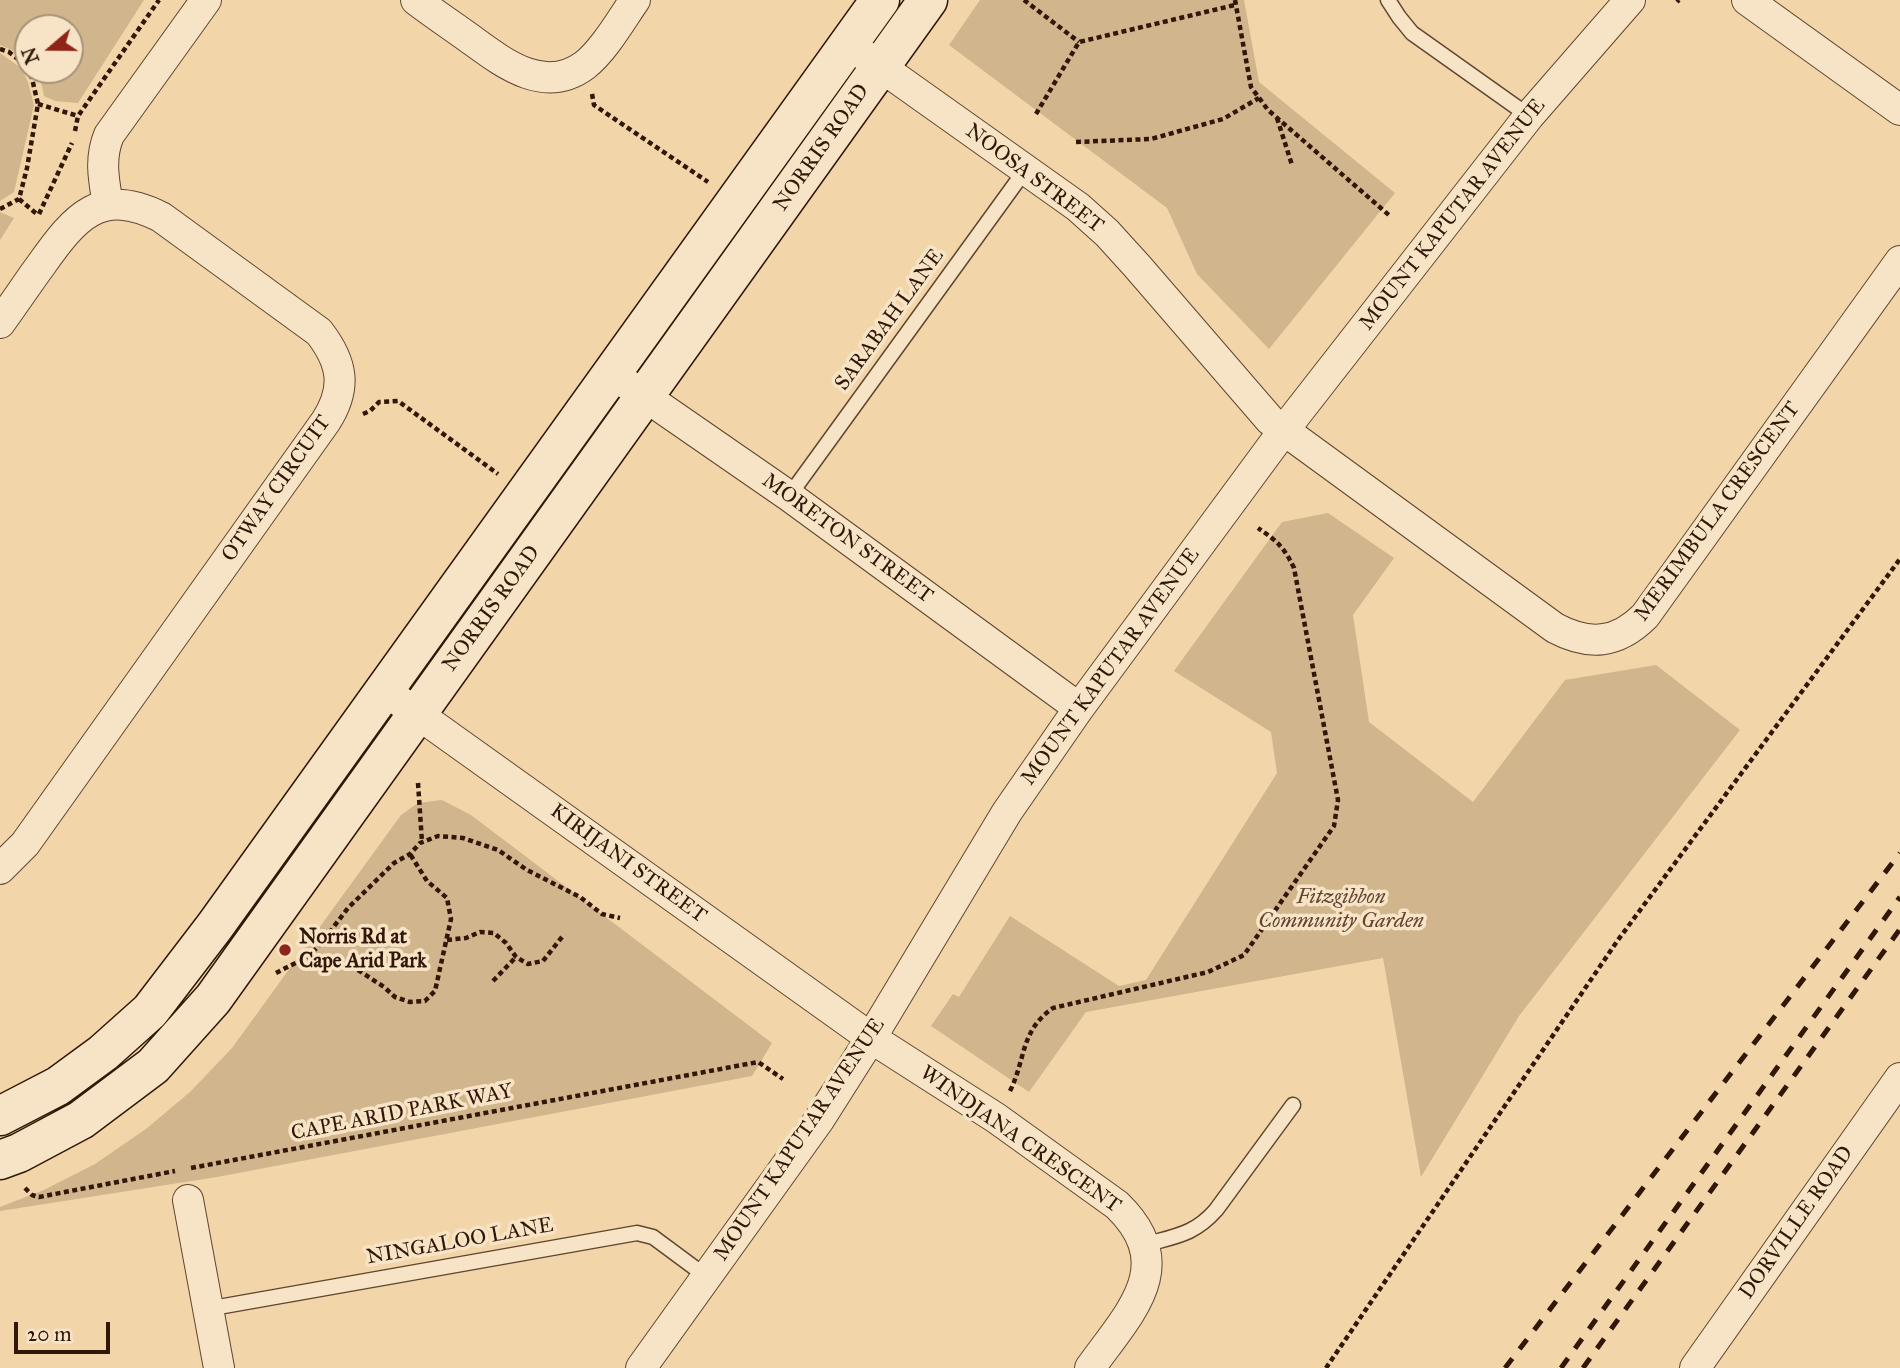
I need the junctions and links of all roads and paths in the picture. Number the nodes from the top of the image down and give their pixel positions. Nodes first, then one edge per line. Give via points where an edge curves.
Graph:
1 (206, 0) edge
2 (416, 0) edge
3 (635, 0) edge
4 (880, 0) edge
5 (928, 0) edge
6 (1024, 0) edge
7 (1388, 0) edge
8 (1630, 0) edge
9 (1747, 0) edge
10 (1235, 3) edge
11 (1079, 42) junction
12 (848, 44) junction
13 (880, 66) junction
14 (33, 84) edge
15 (591, 92) dead end
16 (1259, 98) junction
17 (38, 104) junction
18 (1900, 110) edge
19 (1036, 114) dead end
20 (78, 116) dead end
21 (1529, 116) junction
22 (1276, 118) junction
23 (1076, 142) dead end
24 (1292, 165) dead end
25 (1026, 169) junction
26 (712, 184) dead end
27 (19, 200) junction
28 (108, 205) junction
29 (0, 209) edge
30 (38, 215) dead end
31 (1390, 216) dead end
32 (1900, 261) edge
33 (0, 323) edge
34 (612, 373) junction
35 (645, 397) junction
36 (360, 415) dead end
37 (1284, 430) junction
38 (498, 474) dead end
39 (789, 496) junction
40 (1258, 528) dead end
41 (1900, 559) edge
42 (384, 690) junction
43 (1079, 708) junction
44 (417, 714) junction
45 (418, 783) dead end
46 (422, 842) junction
47 (410, 854) junction
48 (0, 869) edge
49 (620, 918) dead end
50 (562, 937) dead end
51 (447, 940) junction
52 (516, 957) junction
53 (358, 970) dead end
54 (272, 976) dead end
55 (492, 981) dead end
56 (871, 1038) junction
57 (1900, 1078) edge
58 (783, 1079) dead end
59 (1008, 1093) dead end
60 (1293, 1105) dead end
61 (0, 1116) edge
62 (12, 1174) edge
63 (188, 1200) dead end
64 (1144, 1245) junction
65 (707, 1277) junction
66 (207, 1309) junction
67 (219, 1368) edge
68 (641, 1368) edge
69 (1090, 1368) edge
70 (1326, 1368) edge
71 (1695, 1368) edge

1 - 28 street via 109,135 102,158
2 - 3 street via 508,66 542,77 558,77 586,64
4 - 12 main road, NORRIS ROAD
5 - 13 main road, NORRIS ROAD
6 - 11 path
7 - 21 lane via 1412,33
8 - 21 street, MOUNT KAPUTAR AVENUE
9 - 18 street
10 - 11 path
10 - 16 path via 1251,87
11 - 19 path
12 - 13 street, NOOSA STREET
12 - 34 main road, NORRIS ROAD
13 - 25 street, NOOSA STREET
13 - 35 main road, NORRIS ROAD
14 - 17 path
15 - 26 path via 594,105
16 - 22 path
16 - 23 path via 1223,119 1151,139
17 - 20 path
17 - 27 path
21 - 37 street, MOUNT KAPUTAR AVENUE
22 - 24 path
22 - 31 path
25 - 37 street, NOOSA STREET via 1107,233 1270,420
25 - 39 lane, SARABAH LANE
27 - 29 path
27 - 30 path
28 - 33 street via 78,219 58,240
28 - 48 street, OTWAY CIRCUIT via 136,206 161,217 319,332 334,356 340,394 326,421 33,833
32 - 37 street, MERIMBULA CRESCENT via 1645,615 1618,635 1588,640 1555,628
34 - 35 street, MORETON STREET
34 - 42 main road, NORRIS ROAD
35 - 39 street, MORETON STREET
35 - 44 main road, NORRIS ROAD
36 - 38 path via 379,402 398,401
37 - 43 street, MOUNT KAPUTAR AVENUE
39 - 43 street, MORETON STREET
40 - 59 path via 1284,548 1294,568 1338,800 1334,826 1244,954 1208,972 1054,1008 1034,1025
41 - 70 path via 1618,940
42 - 44 street, KIRIJANI STREET
42 - 61 main road, NORRIS ROAD via 150,1011 58,1086
43 - 56 street, MOUNT KAPUTAR AVENUE via 1007,812
44 - 56 street, KIRIJANI STREET
44 - 62 main road, NORRIS ROAD via 213,999 153,1066 81,1120 19,1153
45 - 46 path
46 - 47 path
46 - 49 path via 438,836 463,838 498,850 601,914
47 - 51 path via 427,880 447,898 451,919
47 - 54 path via 373,882 309,956
50 - 52 path via 543,961 528,964
51 - 52 path via 494,933
51 - 53 path via 435,991 425,1001 395,997
52 - 55 path
56 - 64 street, WINDJANA CRESCENT via 1098,1190 1129,1216
56 - 65 street, MOUNT KAPUTAR AVENUE via 819,1120
57 - 71 street, DORVILLE ROAD
58 - 62 path, CAPE ARID PARK WAY via 758,1062 38,1196
60 - 64 lane via 1205,1222
63 - 66 street
64 - 69 street, WINDJANA CRESCENT via 1147,1258 1142,1290
65 - 66 lane, NINGALOO LANE via 653,1237 637,1233
65 - 68 street, MOUNT KAPUTAR AVENUE
66 - 67 street

